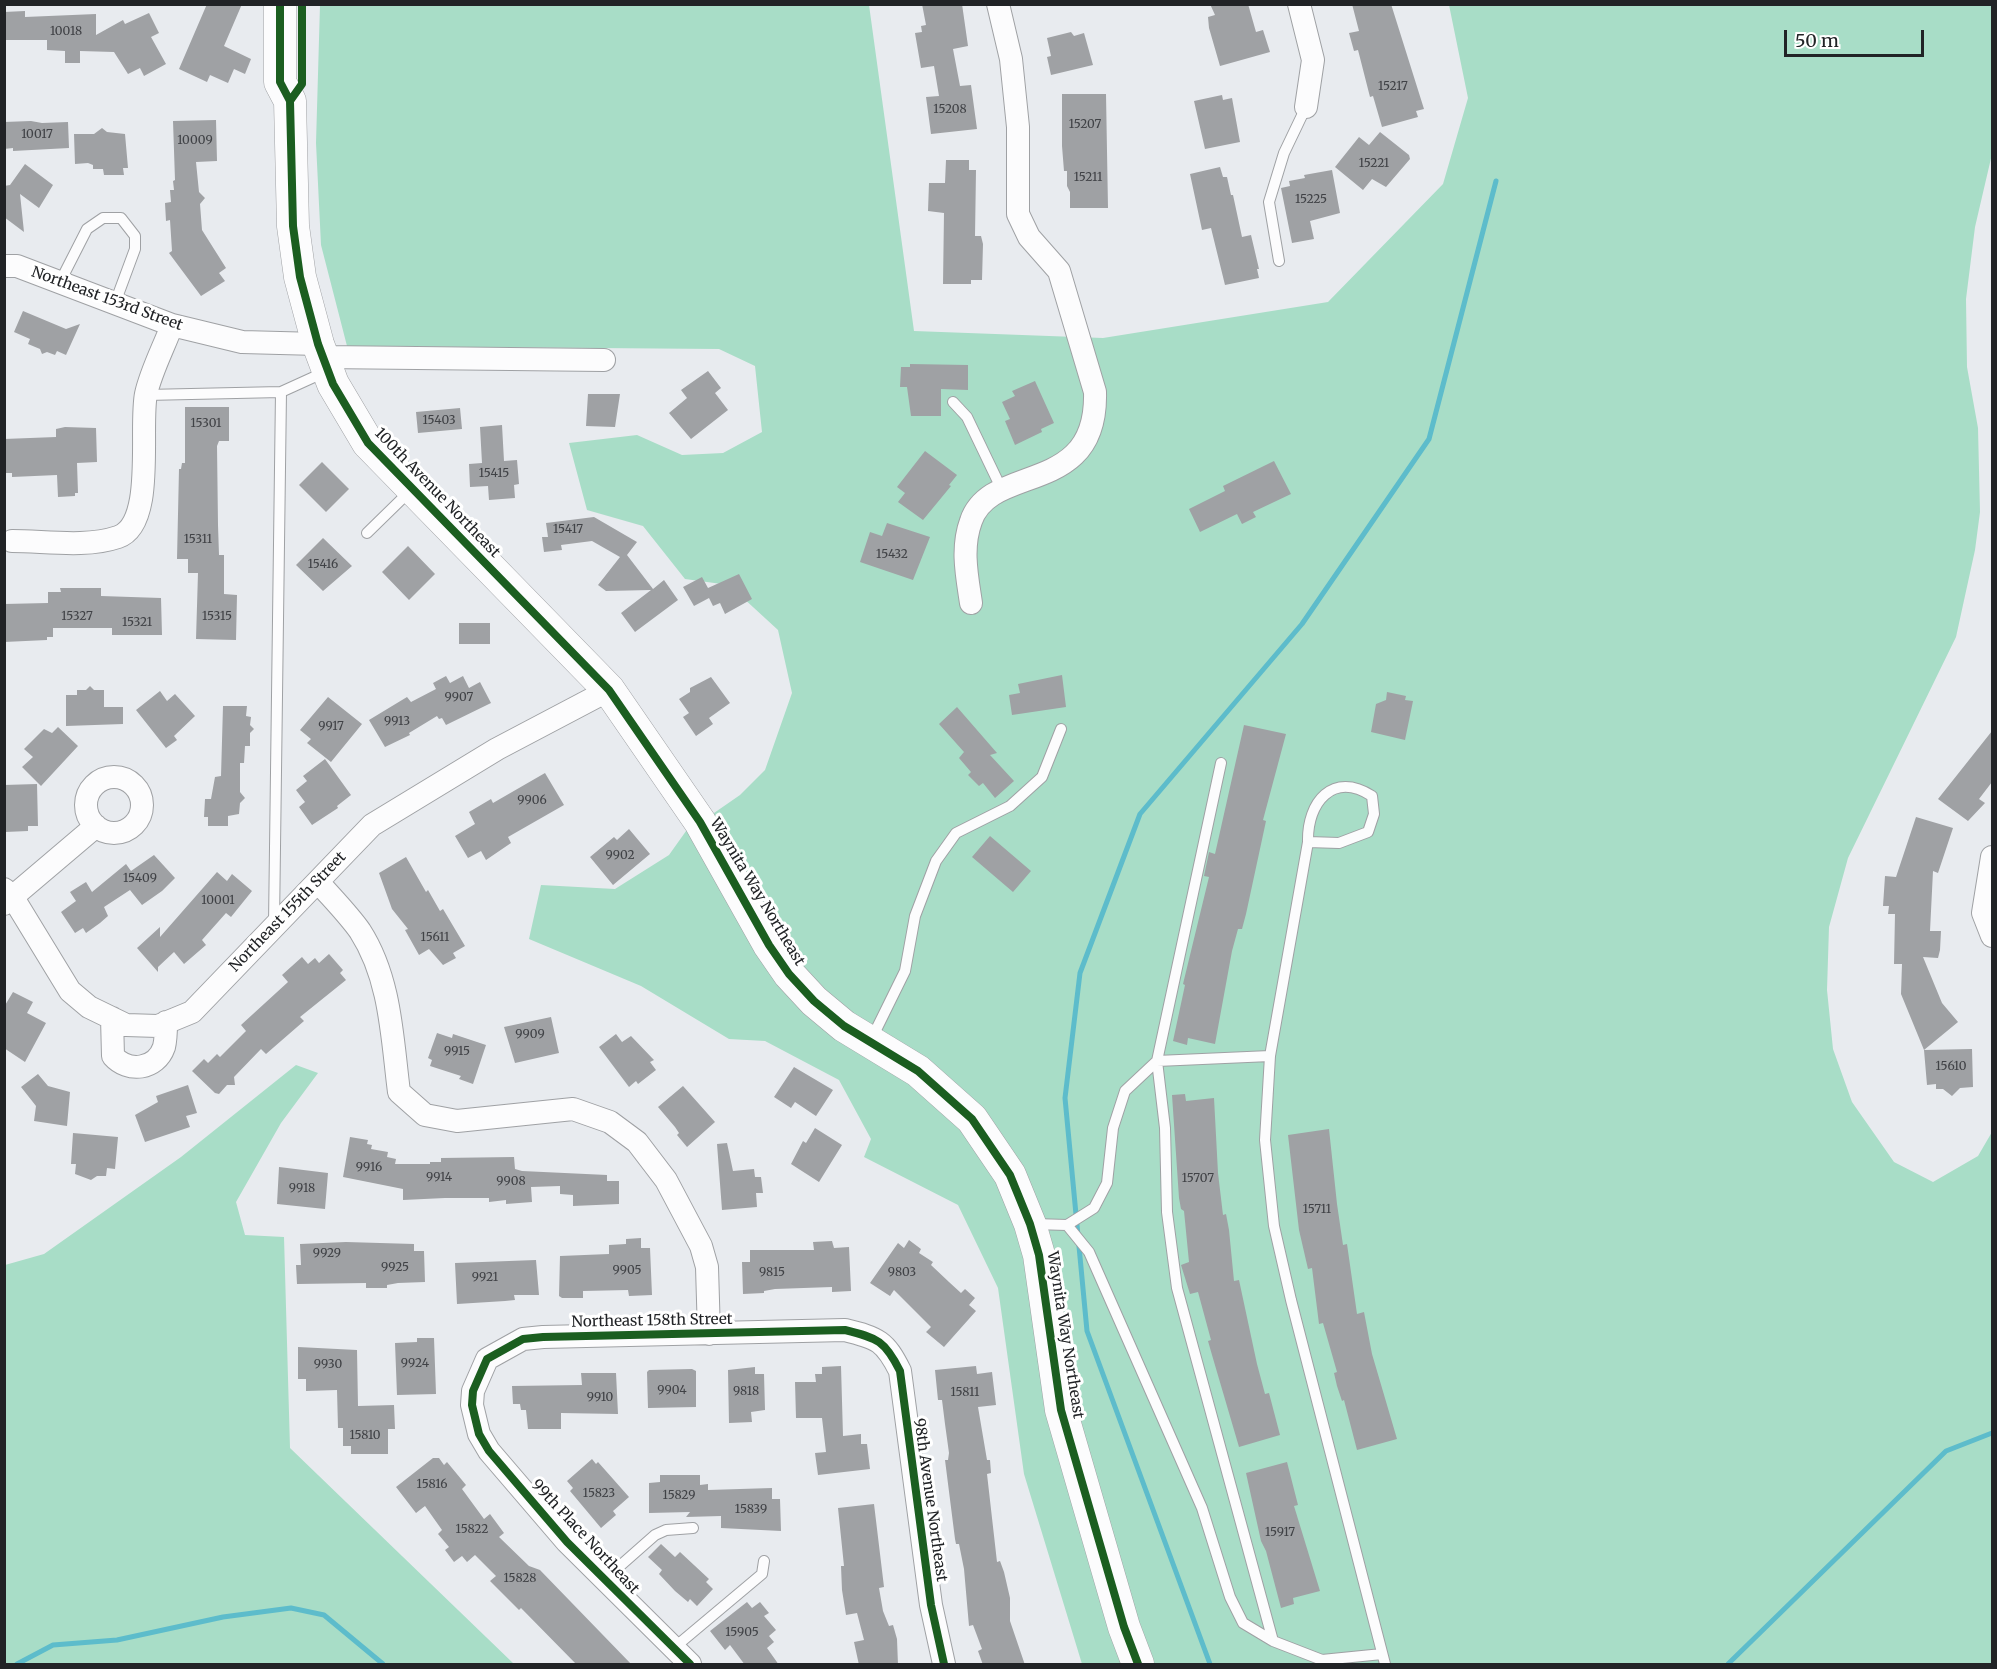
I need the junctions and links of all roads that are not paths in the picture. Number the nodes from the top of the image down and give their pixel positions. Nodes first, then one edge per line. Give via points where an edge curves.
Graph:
1 (280, 4) edge
2 (302, 4) edge
3 (999, 4) edge
4 (1299, 4) edge
5 (290, 101) junction
6 (1306, 107) joint
7 (1279, 261) dead end
8 (4, 266) edge
9 (60, 282) junction
10 (115, 303) junction
11 (172, 325) junction
12 (323, 358) junction
13 (604, 360) dead end
14 (281, 392) junction
15 (146, 395) junction
16 (953, 402) dead end
17 (413, 489) junction
18 (1002, 490) junction
19 (367, 533) dead end
20 (12, 541) dead end
21 (971, 603) dead end
22 (609, 690) junction
23 (1061, 729) dead end
24 (1221, 763) dead end
25 (96, 826) dead end
26 (1308, 842) junction
27 (1992, 857) edge
28 (318, 882) junction
29 (7, 896) edge
30 (274, 924) junction
31 (1992, 936) edge
32 (112, 1018) junction
33 (166, 1022) junction
34 (869, 1043) junction
35 (1270, 1056) junction
36 (1156, 1061) junction
37 (1030, 1224) junction
38 (1066, 1225) junction
39 (709, 1334) junction
40 (883, 1343) joint
41 (475, 1418) joint
42 (693, 1528) dead end
43 (764, 1561) dead end
44 (604, 1580) junction
45 (1273, 1641) junction
46 (675, 1647) junction
47 (1384, 1660) edge
48 (690, 1665) edge
49 (944, 1665) edge
50 (1138, 1665) edge

1 - 5 main road, 100th Avenue Northeast via 280,82
2 - 5 main road, 100th Avenue Northeast via 302,84
3 - 18 street via 1011,59 1018,127 1018,214 1029,237 1059,271 1095,392 1096,410 1082,450 1045,474
4 - 6 street via 1313,60
5 - 12 main road, 100th Avenue Northeast via 293,226 300,277
6 - 7 lane via 1284,153 1269,202
8 - 9 street, Northeast 153rd Street via 17,266
9 - 10 street, Northeast 153rd Street
9 - 10 lane via 87,229 103,218 122,218 135,236 135,249
10 - 11 street, Northeast 153rd Street
11 - 12 street, Northeast 153rd Street
11 - 15 street
12 - 13 street, Northeast 153rd Street
12 - 14 lane
12 - 17 main road, 100th Avenue Northeast via 368,443
14 - 15 lane
14 - 30 lane
15 - 20 street via 141,502 134,524 120,537 93,542
16 - 18 lane via 967,417
17 - 19 lane
17 - 22 main road, 100th Avenue Northeast
18 - 21 street via 982,504 971,519 965,566
22 - 28 street, Northeast 155th Street via 497,749 372,825
22 - 34 main road, Waynita Way Northeast via 700,822 789,974 814,1000
23 - 34 lane via 1042,777 1010,806 956,833 936,861 915,916 905,971
24 - 36 lane
25 - 29 street
26 - 26 lane via 1339,843 1368,832 1374,814 1372,796 1358,787 1338,785 1321,797 1308,826
26 - 35 lane
27 - 31 street via 1983,913
28 - 30 street, Northeast 155th Street
28 - 39 street via 360,931 377,965 388,1006 399,1092 425,1115 457,1121 573,1109 610,1122 637,1142 666,1180 701,1246 707,1267
29 - 32 street, Northeast 155th Street via 70,991 89,1007
30 - 33 street, Northeast 155th Street via 192,1012
32 - 33 street, Northeast 155th Street via 126,1025 158,1026
32 - 33 street via 113,1056 131,1068 155,1061 164,1046
34 - 37 main road, Waynita Way Northeast via 918,1071 972,1119 1010,1175
35 - 36 lane
35 - 47 lane via 1265,1140 1274,1226
36 - 38 lane via 1125,1091 1113,1128 1107,1183 1094,1208
36 - 45 lane via 1166,1128 1167,1212 1177,1287
37 - 38 lane
37 - 50 main road, Waynita Way Northeast via 1047,1295 1061,1410
38 - 45 lane via 1089,1252 1202,1508 1230,1597 1243,1623
39 - 40 street, Northeast 158th Street via 845,1330 873,1336
39 - 41 street, Northeast 158th Street via 523,1339 487,1359 473,1391
40 - 49 street, 98th Avenue Northeast via 900,1371 931,1605
41 - 44 street, 99th Place Northeast via 489,1450
42 - 44 lane via 655,1535
43 - 46 lane via 762,1574
44 - 46 street, 99th Place Northeast
45 - 47 lane via 1322,1660
46 - 48 street, 99th Place Northeast

